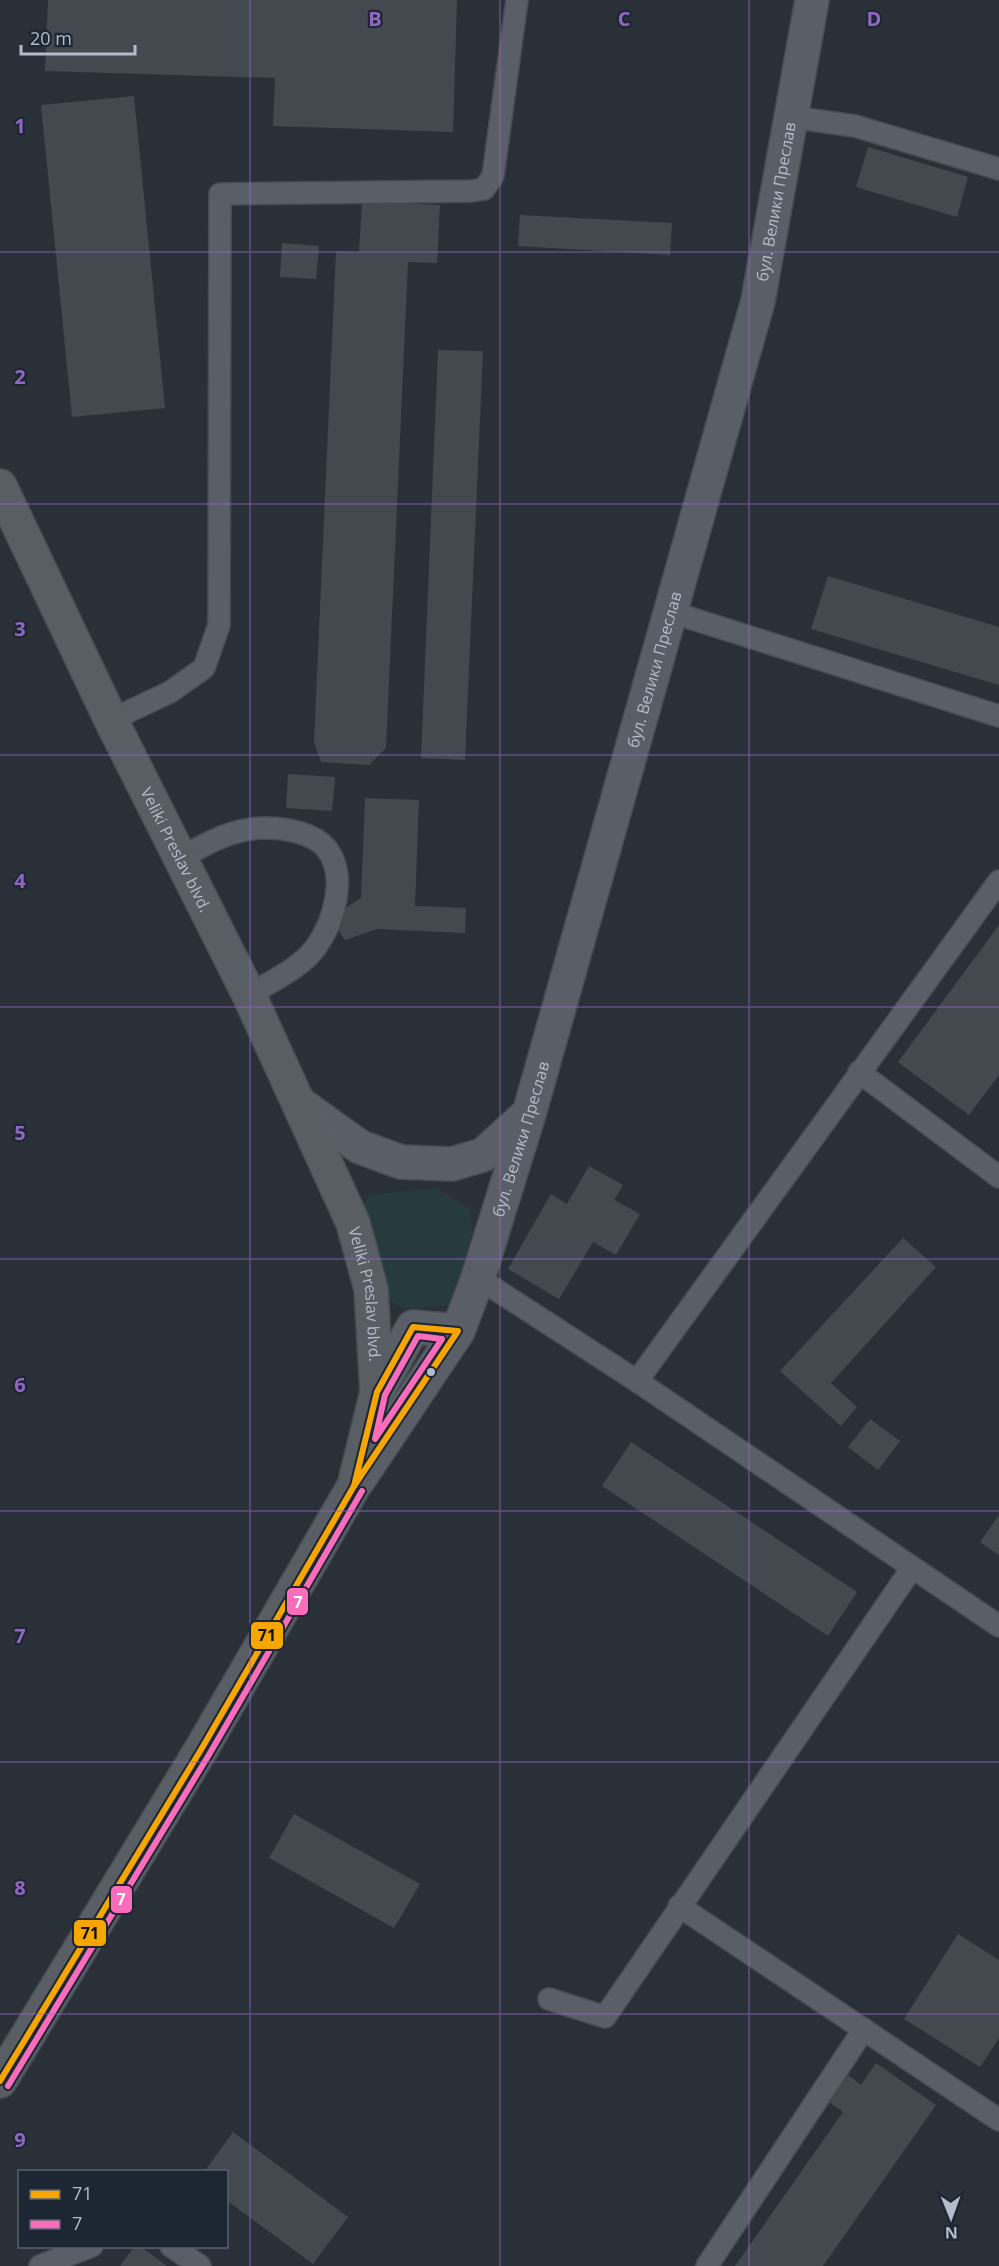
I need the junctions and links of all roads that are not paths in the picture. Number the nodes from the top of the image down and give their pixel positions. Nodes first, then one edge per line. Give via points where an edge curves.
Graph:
1 (517, 0) edge
2 (812, 0) edge
3 (791, 117) junction
4 (999, 168) edge
5 (0, 486) edge
6 (671, 612) junction
7 (999, 716) edge
8 (111, 720) junction
9 (181, 858) junction
10 (999, 881) edge
11 (249, 995) junction
12 (859, 1072) junction
13 (300, 1104) junction
14 (529, 1114) junction
15 (997, 1172) edge
16 (478, 1278) junction
17 (458, 1331) junction
18 (637, 1381) junction
19 (377, 1392) junction
20 (354, 1486) junction
21 (912, 1568) junction
22 (999, 1626) edge
23 (679, 1906) junction
24 (549, 1999) dead end
25 (864, 2029) junction
26 (0, 2081) edge
27 (999, 2120) edge
28 (89, 2248) edge
29 (173, 2248) edge
30 (40, 2266) edge
31 (200, 2266) edge
32 (707, 2266) edge

1 - 8 lane via 493,176 484,189 220,194 219,625 204,668 170,692
2 - 3 street, бул. Велики Преслав
3 - 4 lane via 855,126
3 - 6 street, бул. Велики Преслав via 758,301
5 - 8 main road, Veliki Preslav blvd.
6 - 7 lane
6 - 14 street, бул. Велики Преслав
8 - 9 main road, Veliki Preslav blvd.
9 - 11 main road, Veliki Preslav blvd.
9 - 11 lane via 221,837 266,828 306,835 326,847 337,877 335,903 324,933 315,948 292,969
10 - 12 lane
11 - 13 main road, Veliki Preslav blvd.
12 - 15 lane
12 - 18 lane
13 - 14 street via 360,1147 401,1162 452,1164 483,1155
13 - 19 main road, Veliki Preslav blvd. via 353,1222 371,1289
14 - 16 street, бул. Велики Преслав
16 - 17 street, бул. Велики Преслав
16 - 18 lane
17 - 19 street via 413,1327
17 - 20 street, бул. Велики Преслав
18 - 21 lane
19 - 20 main road, Veliki Preslav blvd.
20 - 26 main road, Veliki Preslav blvd. via 202,1748
21 - 22 lane
21 - 23 lane
23 - 24 lane via 605,2017
23 - 25 lane
25 - 27 lane
25 - 32 lane
28 - 30 lane
29 - 31 lane

